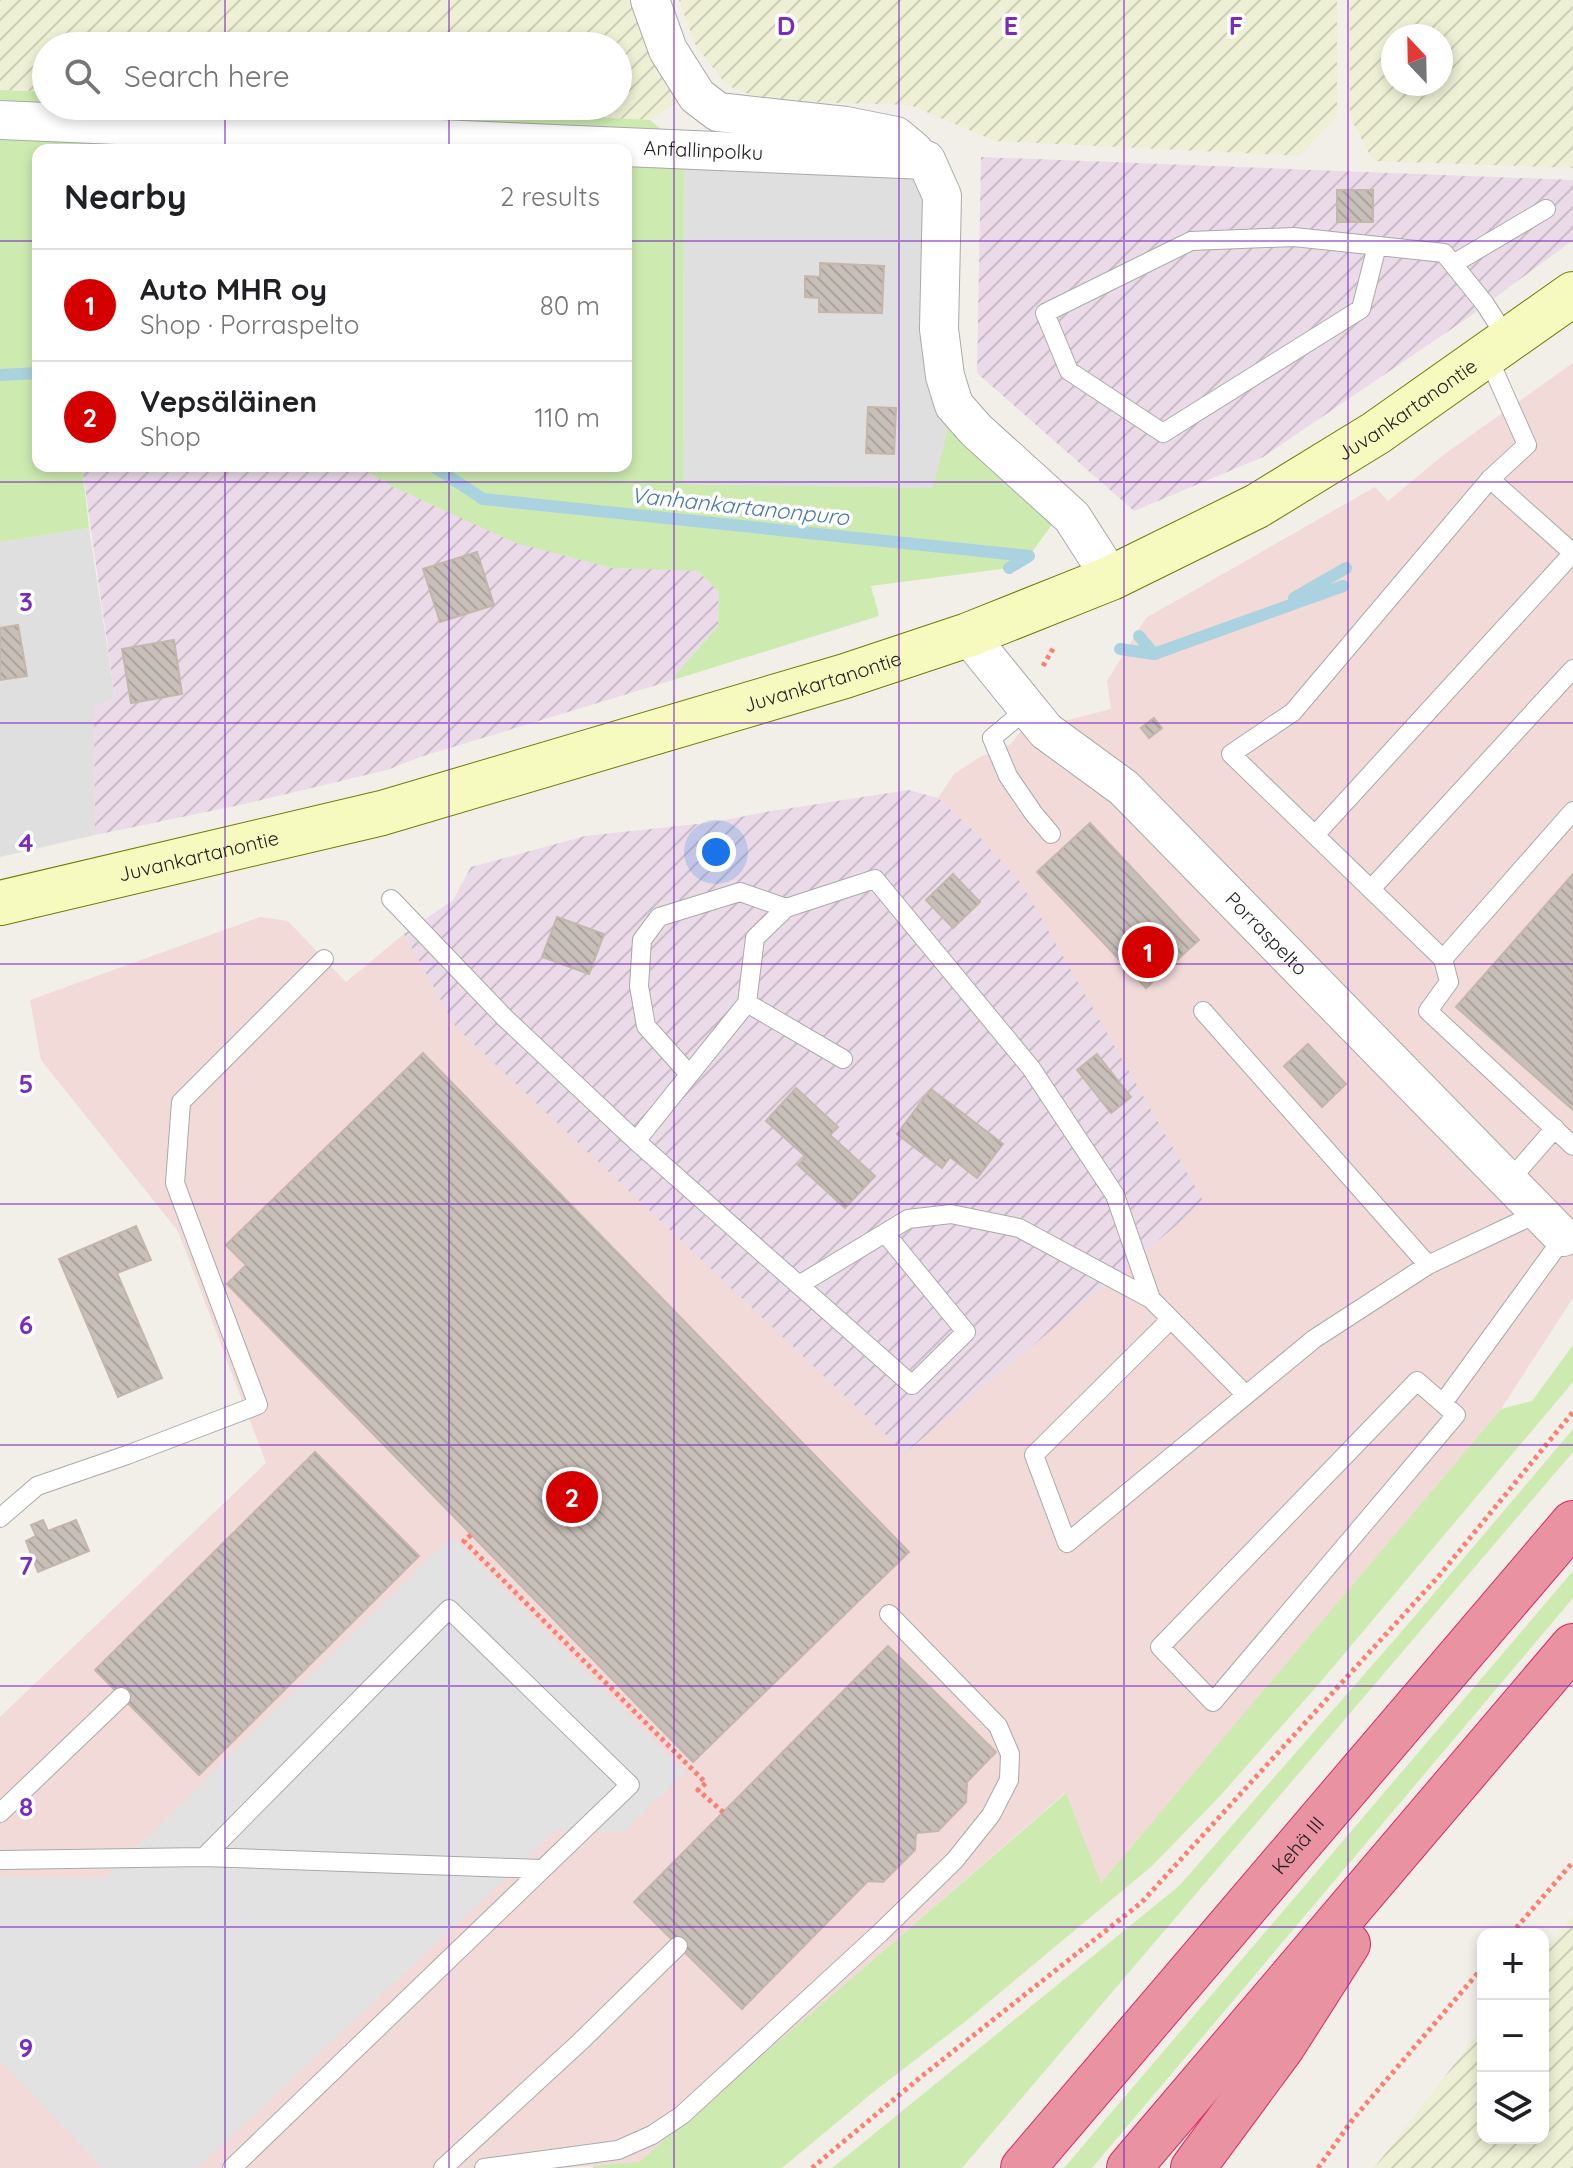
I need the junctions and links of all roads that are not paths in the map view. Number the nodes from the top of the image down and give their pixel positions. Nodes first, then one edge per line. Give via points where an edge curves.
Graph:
1 (650, 0) edge
2 (0, 120) edge
3 (556, 144) edge
4 (632, 147) edge
5 (926, 160) junction
6 (1546, 209) dead end
7 (1377, 246) junction
8 (1453, 264) junction
9 (1573, 294) edge
10 (1497, 347) junction
11 (1490, 479) junction
12 (1111, 578) junction
13 (968, 635) junction
14 (1573, 669) edge
15 (1028, 708) junction
16 (1573, 811) edge
17 (1051, 834) dead end
18 (1315, 835) junction
19 (1371, 889) junction
20 (391, 899) dead end
21 (0, 903) edge
22 (786, 908) junction
23 (324, 959) dead end
24 (1443, 959) junction
25 (747, 1003) junction
26 (1203, 1011) dead end
27 (843, 1059) dead end
28 (689, 1074) junction
29 (1555, 1128) junction
30 (636, 1141) junction
31 (1573, 1146) edge
32 (1509, 1181) junction
33 (1559, 1225) edge
34 (885, 1233) junction
35 (1428, 1265) junction
36 (799, 1285) junction
37 (1151, 1299) junction
38 (1171, 1319) junction
39 (1246, 1395) junction
40 (1443, 1403) junction
41 (0, 1518) edge
42 (1573, 1523) edge
43 (889, 1614) dead end
44 (1573, 1646) edge
45 (121, 1697) dead end
46 (1437, 1804) junction
47 (0, 1813) edge
48 (204, 1857) junction
49 (0, 1860) edge
50 (540, 1869) junction
51 (678, 1946) dead end
52 (232, 2168) edge
53 (443, 2168) edge
54 (484, 2168) edge
55 (1023, 2168) edge
56 (1129, 2168) edge
57 (1193, 2168) edge

1 - 5 street, Anfallinpolku via 668,50 697,96 718,112 896,136
2 - 3 street, Anfallinpolku
4 - 5 street, Anfallinpolku
5 - 12 street, Anfallinpolku via 942,196 939,329 954,405 1072,517
6 - 8 lane
7 - 7 lane via 1294,237 1191,241 1045,313 1069,371 1163,433 1361,309
7 - 8 lane via 1444,253
8 - 10 lane via 1485,304
9 - 10 main road, Juvankartanontie
10 - 11 lane via 1527,445
10 - 12 main road, Juvankartanontie via 1376,433 1257,506
11 - 18 lane via 1573,553
11 - 18 lane via 1293,712 1231,754
12 - 13 main road, Juvankartanontie
13 - 15 street, Porraspelto
13 - 21 main road, Juvankartanontie via 382,813
14 - 19 lane
15 - 17 lane via 992,738 1008,776
15 - 32 street, Porraspelto via 1046,731 1124,788
16 - 24 lane
18 - 19 lane
19 - 24 lane
20 - 30 lane via 505,1018
22 - 25 lane via 755,938
22 - 28 lane via 740,892 659,917 642,940 639,986 646,1026
22 - 37 lane via 875,879 1040,1080 1115,1195
23 - 41 lane via 181,1102 175,1183 258,1405 37,1486
24 - 29 lane via 1449,982 1428,1011
25 - 27 lane
25 - 28 lane
26 - 35 lane
28 - 30 lane
29 - 31 lane
29 - 32 lane
30 - 36 lane
32 - 33 street, Porraspelto
33 - 35 lane
33 - 40 lane
34 - 36 lane
34 - 36 lane via 966,1332 912,1385
34 - 37 lane via 908,1219 951,1214 1019,1228
35 - 39 lane via 1314,1339
37 - 38 lane
38 - 39 lane
38 - 39 lane via 1034,1455 1067,1543
40 - 40 lane via 1456,1415 1213,1702 1160,1647 1417,1381
42 - 55 highway, Kehä III
43 - 54 lane via 998,1726 1010,1754 1009,1780 991,1815 955,1860 880,1933 682,2115 618,2150
44 - 46 highway
45 - 47 lane
46 - 56 highway
46 - 57 highway via 1283,2046
48 - 49 lane
48 - 50 lane
48 - 50 lane via 449,1609 630,1785
50 - 52 lane
51 - 53 lane

